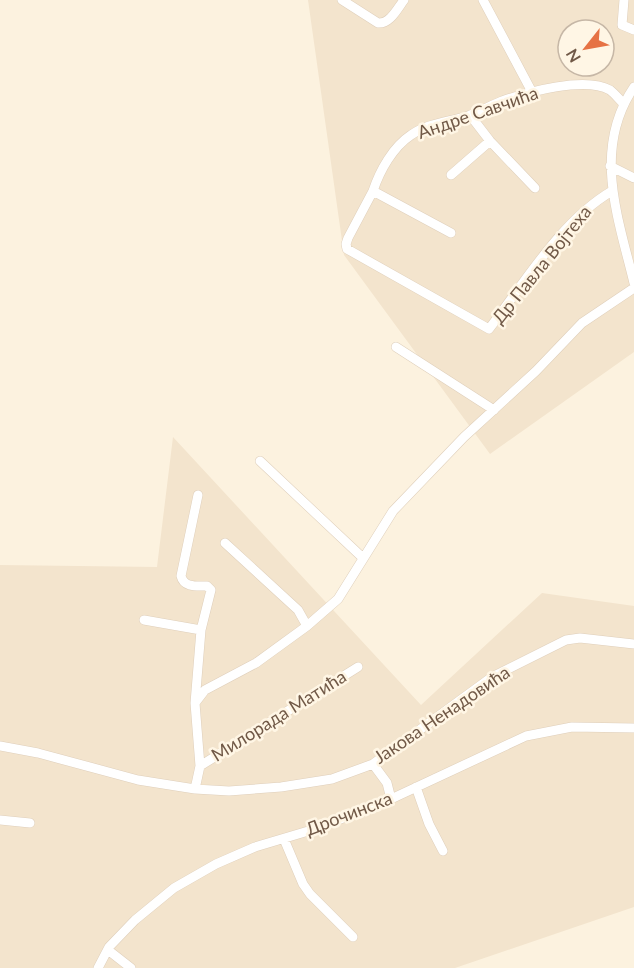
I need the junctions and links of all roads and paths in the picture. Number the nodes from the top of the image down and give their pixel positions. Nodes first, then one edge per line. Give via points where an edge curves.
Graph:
1 (342, 0) edge
2 (404, 0) edge
3 (483, 0) edge
4 (624, 0) edge
5 (634, 30) edge
6 (634, 87) edge
7 (532, 92) junction
8 (623, 103) junction
9 (470, 115) junction
10 (490, 141) junction
11 (610, 166) junction
12 (451, 175) dead end
13 (634, 178) edge
14 (535, 188) dead end
15 (373, 191) junction
16 (612, 191) junction
17 (451, 233) dead end
18 (347, 249) joint
19 (634, 283) edge
20 (634, 288) edge
21 (396, 347) dead end
22 (494, 410) junction
23 (260, 461) dead end
24 (198, 495) dead end
25 (225, 543) dead end
26 (363, 558) junction
27 (144, 620) dead end
28 (307, 626) junction
29 (201, 630) junction
30 (634, 644) edge
31 (358, 667) dead end
32 (195, 703) junction
33 (634, 728) edge
34 (0, 746) edge
35 (374, 764) junction
36 (200, 766) junction
37 (416, 787) junction
38 (195, 789) junction
39 (392, 799) junction
40 (0, 820) edge
41 (30, 823) dead end
42 (284, 838) junction
43 (443, 851) dead end
44 (353, 937) dead end
45 (108, 950) junction
46 (98, 968) edge
47 (131, 968) edge

1 - 2 street via 383,23
3 - 7 street
4 - 5 street via 622,25
6 - 8 street
7 - 8 street, Андре Савчића via 595,86 610,90
7 - 9 street, Андре Савчића
8 - 11 street
9 - 10 street
9 - 15 street, Андре Савчића via 427,127 407,138 389,158
10 - 12 street
10 - 14 street
11 - 13 street
11 - 16 street
15 - 17 street
15 - 18 street, Андре Савчића via 348,238
16 - 18 street, Др Павла Војтеха via 574,220 489,329
16 - 19 street
20 - 22 street via 582,323
21 - 22 street
22 - 26 street via 393,511
23 - 26 street
24 - 29 street via 181,576 187,585 207,586 210,590
25 - 28 street via 298,610
26 - 28 street via 338,599
27 - 29 street
28 - 32 street via 256,663 205,690
29 - 32 street
30 - 35 street, Јакова Ненадовића via 566,640 492,677
31 - 36 street, Милорада Матића
32 - 36 street
33 - 37 street, Дрочинска via 572,727 526,736
34 - 38 street, Јакова Ненадовића via 138,780
35 - 38 street, Јакова Ненадовића via 332,778 281,787
35 - 39 street
36 - 38 street
37 - 39 street, Дрочинска
37 - 43 street
39 - 42 street, Дрочинска
40 - 41 street
42 - 44 street via 303,884
42 - 45 street, Дрочинска via 216,864 174,888 135,920
45 - 46 street, Дрочинска
45 - 47 street

